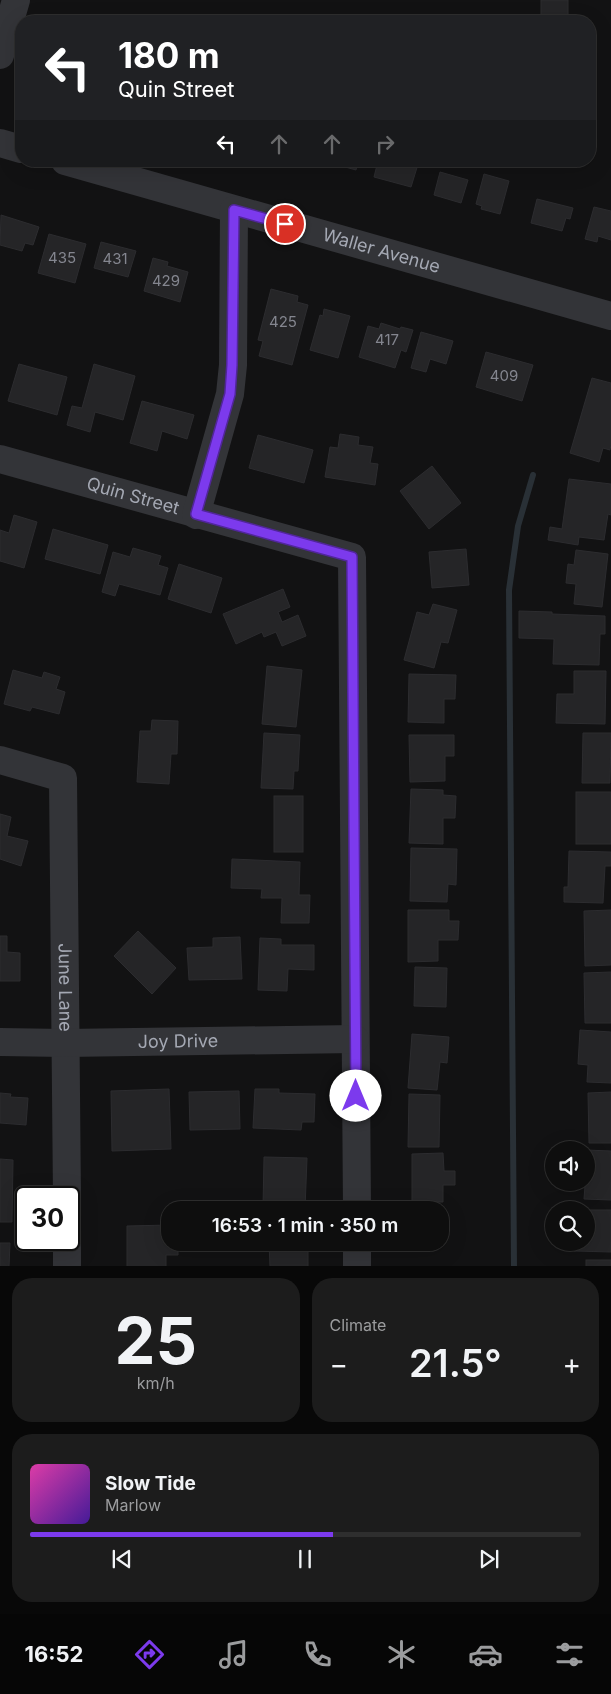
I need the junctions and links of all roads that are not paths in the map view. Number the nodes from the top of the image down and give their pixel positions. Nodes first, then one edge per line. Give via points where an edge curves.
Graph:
1 (16, 0) edge
2 (0, 55) edge
3 (0, 143) edge
4 (15, 147) edge
5 (86, 167) edge
6 (234, 210) junction
7 (611, 316) edge
8 (0, 459) edge
9 (196, 514) junction
10 (0, 760) edge
11 (355, 1039) junction
12 (0, 1042) edge
13 (65, 1043) junction
14 (67, 1186) edge
15 (357, 1201) edge
16 (67, 1251) edge
17 (357, 1251) edge
18 (67, 1266) edge
19 (357, 1266) edge

1 - 2 street
3 - 4 street
5 - 6 street, Waller Avenue
6 - 7 street, Waller Avenue
6 - 9 street via 230,394
8 - 9 street, Quin Street
9 - 11 street, Quin Street via 352,557
10 - 13 street, June Lane via 63,778
11 - 13 street, Joy Drive
11 - 15 street
12 - 13 street, Joy Drive
13 - 14 street, June Lane
16 - 18 street
17 - 19 street

